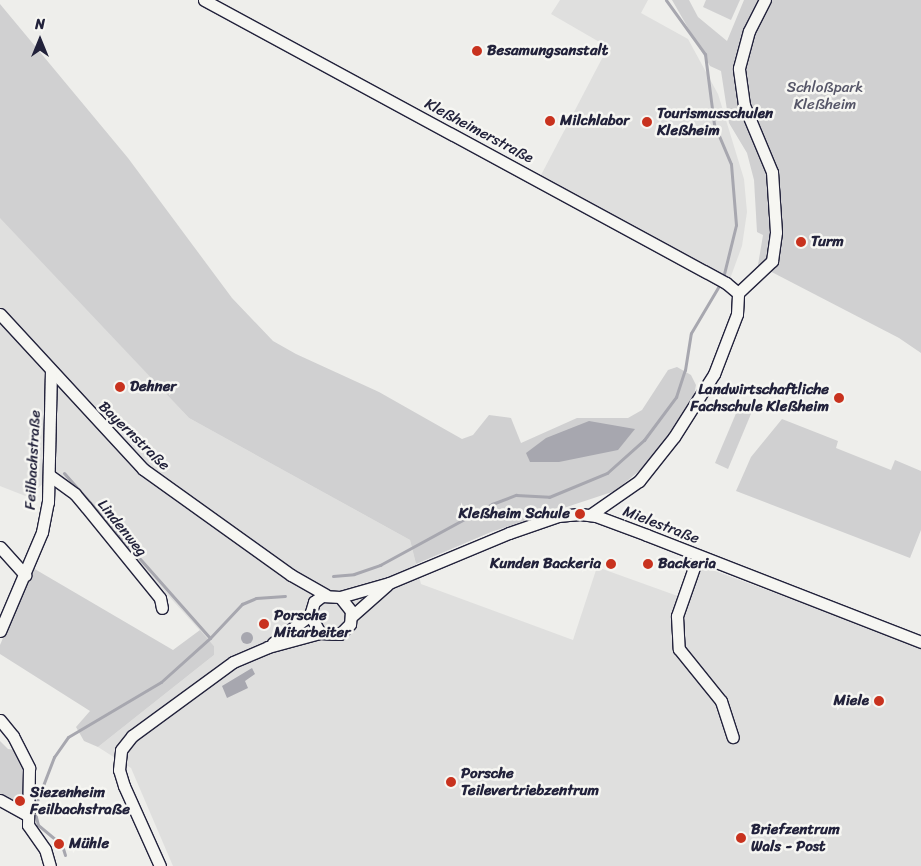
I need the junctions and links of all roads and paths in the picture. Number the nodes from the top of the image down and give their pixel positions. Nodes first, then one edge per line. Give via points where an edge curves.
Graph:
1 (204, 0) edge
2 (765, 0) edge
3 (738, 293) junction
4 (0, 314) edge
5 (51, 371) junction
6 (49, 475) junction
7 (590, 515) junction
8 (0, 547) edge
9 (698, 556) junction
10 (25, 575) junction
11 (291, 575) junction
12 (389, 583) junction
13 (326, 595) junction
14 (340, 596) junction
15 (314, 602) junction
16 (162, 608) dead end
17 (310, 615) junction
18 (351, 617) junction
19 (0, 631) edge
20 (320, 633) junction
21 (921, 642) edge
22 (268, 647) junction
23 (0, 720) edge
24 (733, 737) dead end
25 (0, 800) edge
26 (28, 815) junction
27 (50, 866) edge
28 (160, 866) edge

1 - 3 street, Kleßheimerstraße via 710,274
2 - 3 street via 749,31 739,68 744,104 772,172 776,232 772,261
3 - 7 street via 737,314 714,374 674,437 639,481
4 - 5 street, Bayernstraße
5 - 6 street, Feilbachstraße
5 - 11 street, Bayernstraße via 143,469
6 - 10 street, Feilbachstraße via 42,532
6 - 16 street, Lindenweg via 80,501 160,598
7 - 9 street, Mielestraße
7 - 12 street, Mielestraße via 558,516 509,532
8 - 10 street
9 - 21 street, Mielestraße
9 - 24 street via 677,616 679,650 721,701
10 - 19 street, Feilbachstraße
11 - 13 street, Bayernstraße
11 - 15 street, Bayernstraße
12 - 14 street, Mielestraße
12 - 18 street, Mielestraße
13 - 14 street, Mielestraße
13 - 15 street
14 - 18 street via 349,605
15 - 17 street
17 - 20 street
17 - 22 street
18 - 20 street, Mielestraße via 340,634
20 - 22 street
22 - 28 street via 220,670 132,736 121,750 119,770
23 - 26 street via 13,736 29,768
25 - 26 street
26 - 27 street via 28,825 45,849

